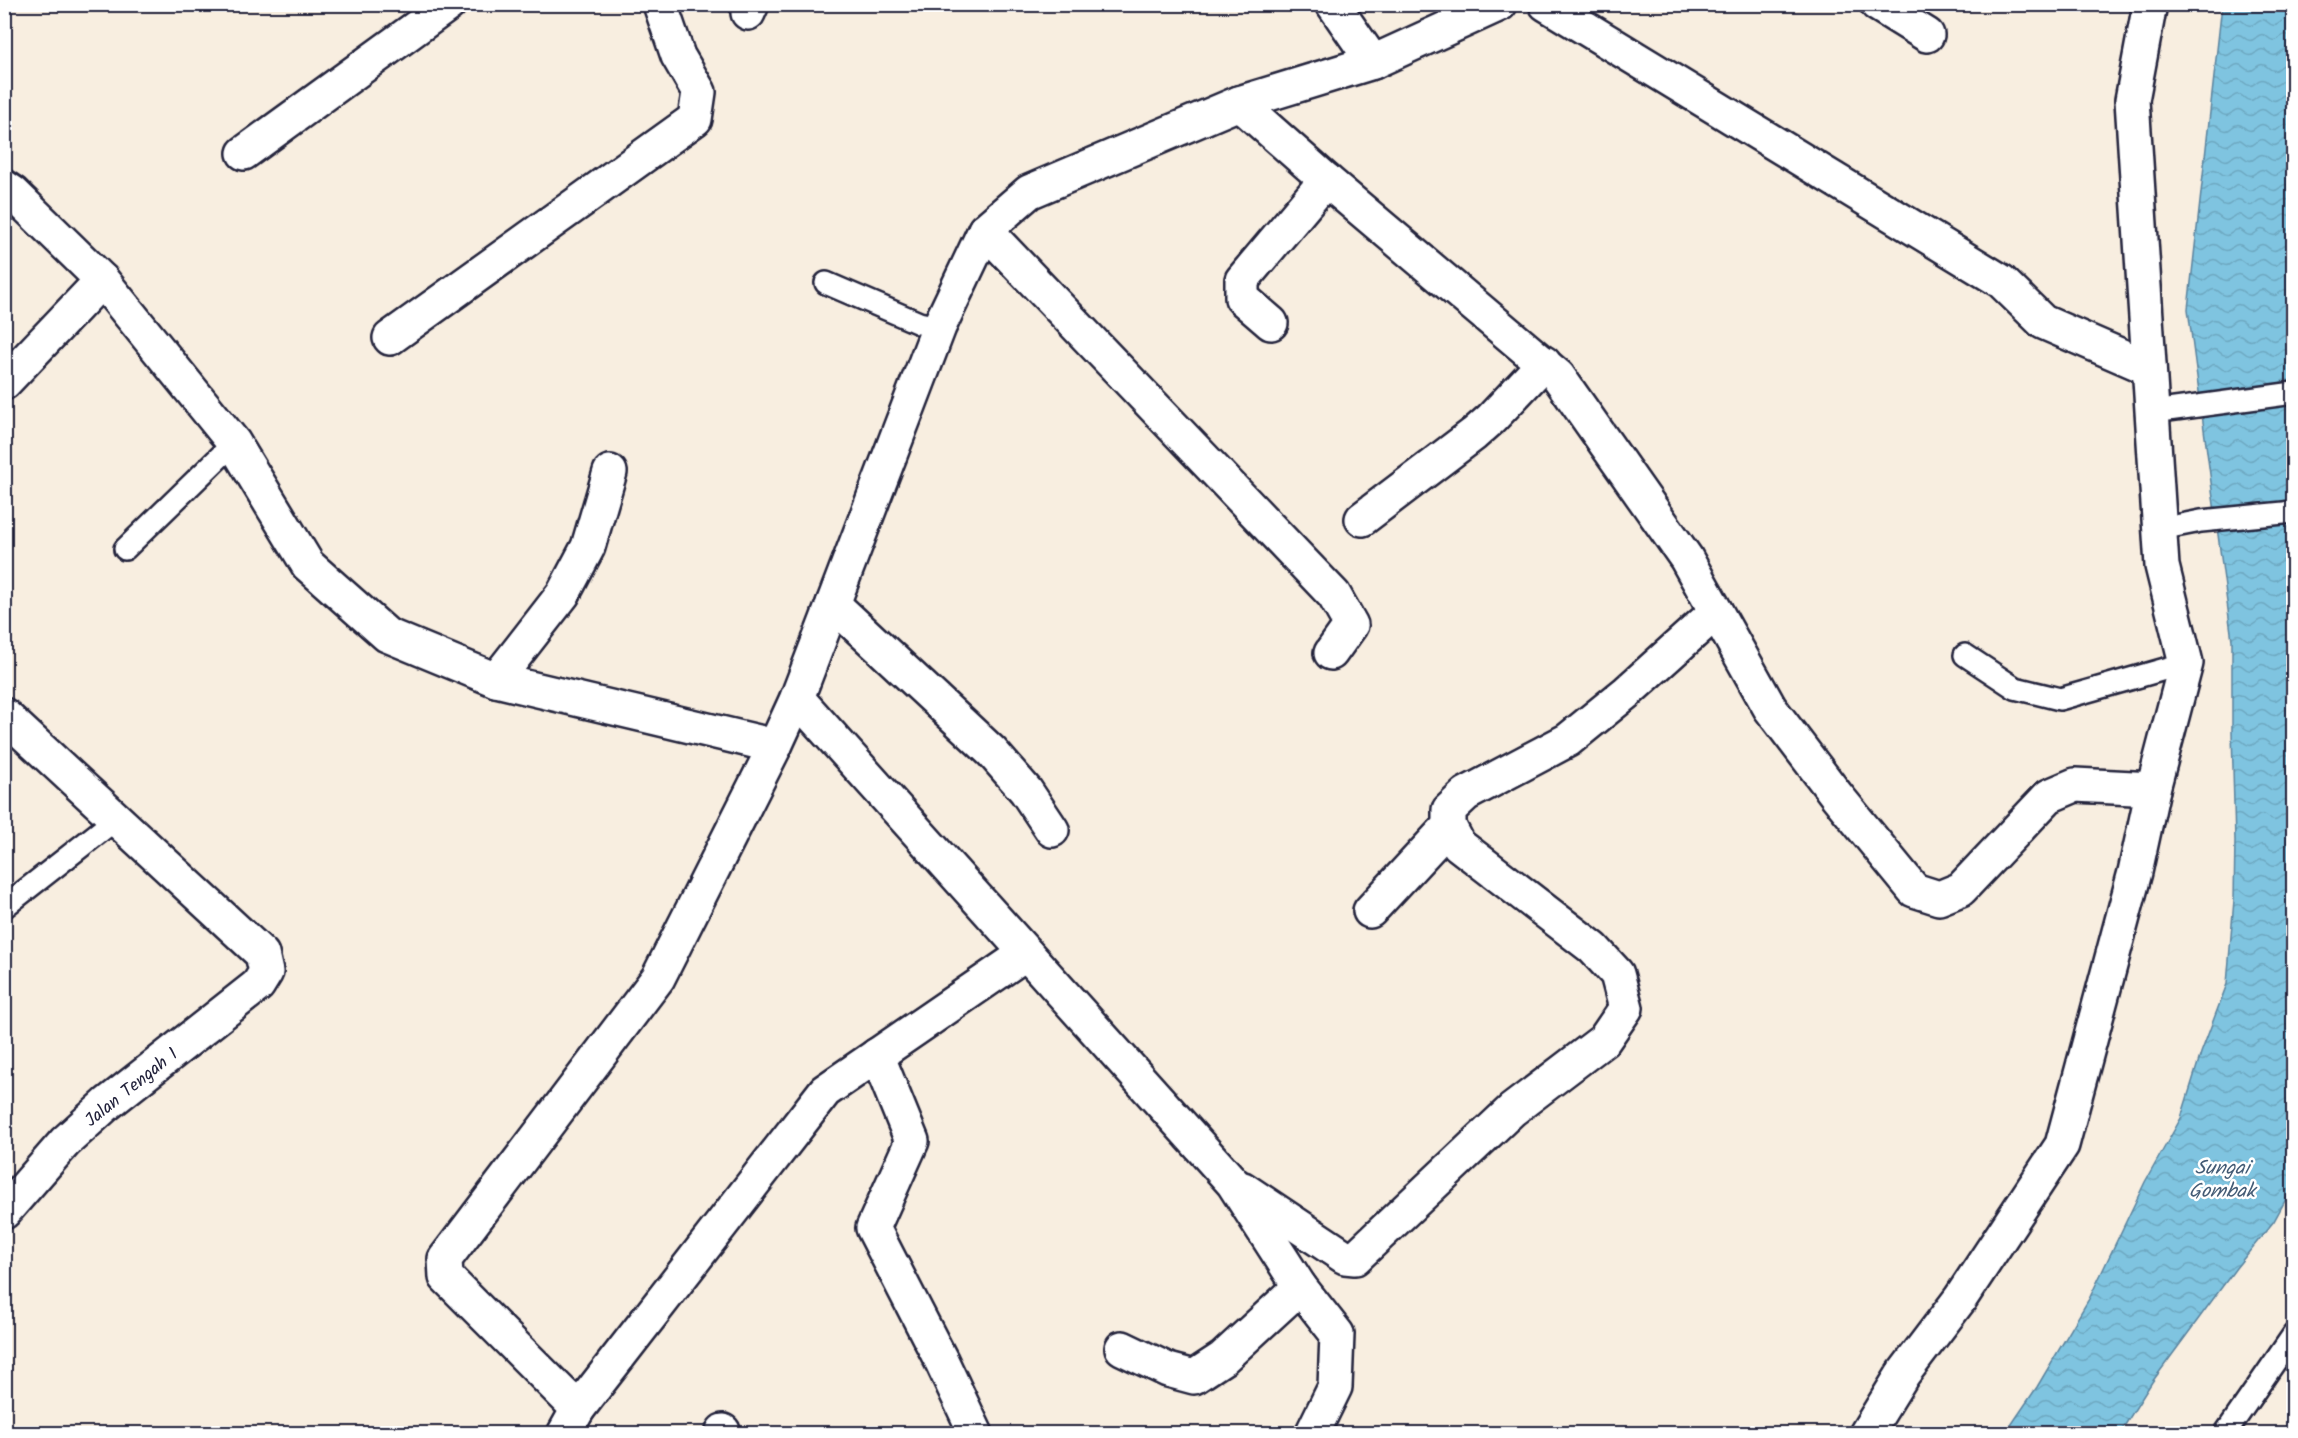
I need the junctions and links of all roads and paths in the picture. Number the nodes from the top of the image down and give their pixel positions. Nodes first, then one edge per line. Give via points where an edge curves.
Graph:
1 (450, 4) edge
2 (660, 4) edge
3 (1333, 4) edge
4 (1500, 4) edge
5 (1546, 4) edge
6 (1876, 4) edge
7 (2150, 4) edge
8 (1927, 34) dead end
9 (1373, 62) junction
10 (1239, 103) junction
11 (244, 153) dead end
12 (1326, 180) junction
13 (4, 187) edge
14 (985, 230) junction
15 (102, 280) junction
16 (826, 283) dead end
17 (1271, 323) dead end
18 (939, 327) junction
19 (390, 338) dead end
20 (1544, 363) junction
21 (2149, 368) junction
22 (4, 383) edge
23 (2294, 393) edge
24 (2166, 410) junction
25 (234, 442) junction
26 (610, 472) dead end
27 (2294, 512) edge
28 (1362, 519) dead end
29 (2160, 529) junction
30 (125, 549) dead end
31 (833, 604) junction
32 (1716, 612) junction
33 (1331, 653) dead end
34 (1965, 655) dead end
35 (2186, 663) junction
36 (496, 680) junction
37 (797, 698) junction
38 (4, 715) edge
39 (775, 746) junction
40 (2153, 789) junction
41 (117, 819) junction
42 (1449, 826) junction
43 (1052, 830) dead end
44 (4, 907) edge
45 (1370, 911) dead end
46 (1026, 953) junction
47 (878, 1055) junction
48 (1233, 1183) junction
49 (4, 1212) edge
50 (1300, 1287) junction
51 (2294, 1334) edge
52 (1122, 1348) dead end
53 (571, 1421) edge
54 (976, 1434) edge
55 (1312, 1434) edge
56 (1866, 1434) edge
57 (2225, 1434) edge

1 - 11 street
2 - 19 street via 678,56 699,92 695,119
3 - 9 street
4 - 9 street
5 - 21 street via 2001,281 2043,322
6 - 8 street
7 - 21 street via 2132,100
9 - 10 street
10 - 12 street
10 - 14 street via 1029,192
12 - 17 street via 1242,279 1242,298
12 - 20 street
13 - 15 street
14 - 18 street
14 - 33 street via 1334,595 1351,625
15 - 22 street
15 - 25 street
16 - 18 lane
18 - 31 street
20 - 28 street via 1474,434
20 - 32 street via 1558,376 1686,558
21 - 24 street
23 - 24 lane
24 - 29 street
25 - 30 lane
25 - 36 street via 308,565 387,635
26 - 36 street via 588,547 563,594
27 - 29 lane
29 - 35 street via 2162,566
31 - 37 street
31 - 43 street via 992,752 1026,791
32 - 40 street via 1770,708 1914,890 1939,898 1961,889 2049,796 2075,785
32 - 42 street via 1568,740 1466,794 1449,810
34 - 35 lane via 2015,688 2060,699
35 - 40 street
36 - 39 street
37 - 39 street
37 - 46 street
38 - 41 street
39 - 53 street via 658,978 445,1259 446,1277
40 - 56 street via 2135,872 2062,1145 1960,1299 1903,1374
41 - 44 lane
41 - 49 street, Jalan Tengah 1 via 262,954 266,972 258,985 65,1142
42 - 45 street
42 - 48 street via 1460,845 1593,948 1617,974 1626,1008 1604,1040 1512,1110 1355,1258 1345,1257
46 - 47 street
46 - 48 street
47 - 53 street via 825,1091
47 - 54 street via 912,1141 873,1228
48 - 50 street
50 - 52 street via 1223,1358 1194,1377 1168,1370
50 - 55 street via 1336,1334 1335,1387
51 - 57 lane

